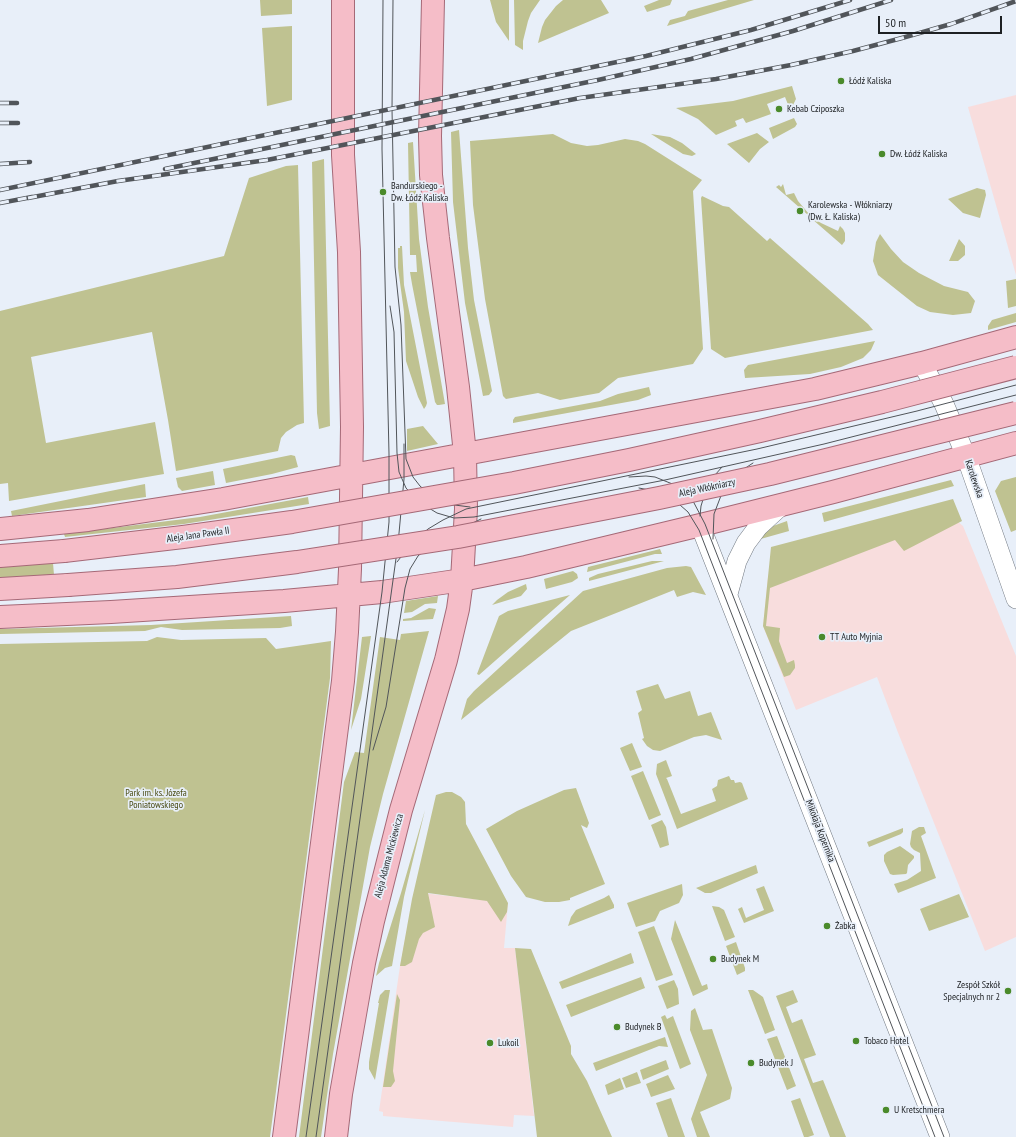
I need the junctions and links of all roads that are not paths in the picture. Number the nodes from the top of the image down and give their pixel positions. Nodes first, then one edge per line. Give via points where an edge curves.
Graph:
1 (343, 0) edge
2 (433, 0) edge
3 (1016, 337) edge
4 (922, 363) junction
5 (1016, 367) edge
6 (1016, 413) edge
7 (1016, 443) edge
8 (466, 454) junction
9 (966, 456) junction
10 (352, 476) junction
11 (782, 505) junction
12 (700, 525) junction
13 (0, 529) edge
14 (0, 556) edge
15 (462, 580) junction
16 (0, 589) edge
17 (728, 594) junction
18 (349, 595) junction
19 (1016, 598) edge
20 (0, 617) edge
21 (284, 1137) edge
22 (336, 1137) edge
23 (940, 1137) edge

1 - 10 main road via 343,155 349,252
2 - 8 main road, Aleja Adama Mickiewicza via 430,136 433,202
3 - 4 main road
4 - 8 main road via 815,389
4 - 9 street, Karolewska via 948,413
5 - 14 main road, Aleja Jana Pawła II, bridge via 882,402 695,445 514,482 292,522 64,551
6 - 16 main road, Aleja Włókniarzy, bridge via 715,486 394,548 177,577
7 - 9 main road
8 - 10 main road
8 - 15 main road, Aleja Adama Mickiewicza via 467,507
9 - 11 main road
9 - 19 street, Karolewska
10 - 13 main road via 153,511
10 - 18 main road
11 - 12 main road
11 - 17 street via 758,527 746,543 737,561
12 - 15 main road
12 - 17 street, Mikołaja Kopernika
15 - 18 main road
15 - 22 main road, Aleja Adama Mickiewicza via 446,660 401,810 372,921
17 - 23 street, Mikołaja Kopernika
18 - 20 main road
18 - 21 main road via 343,681

